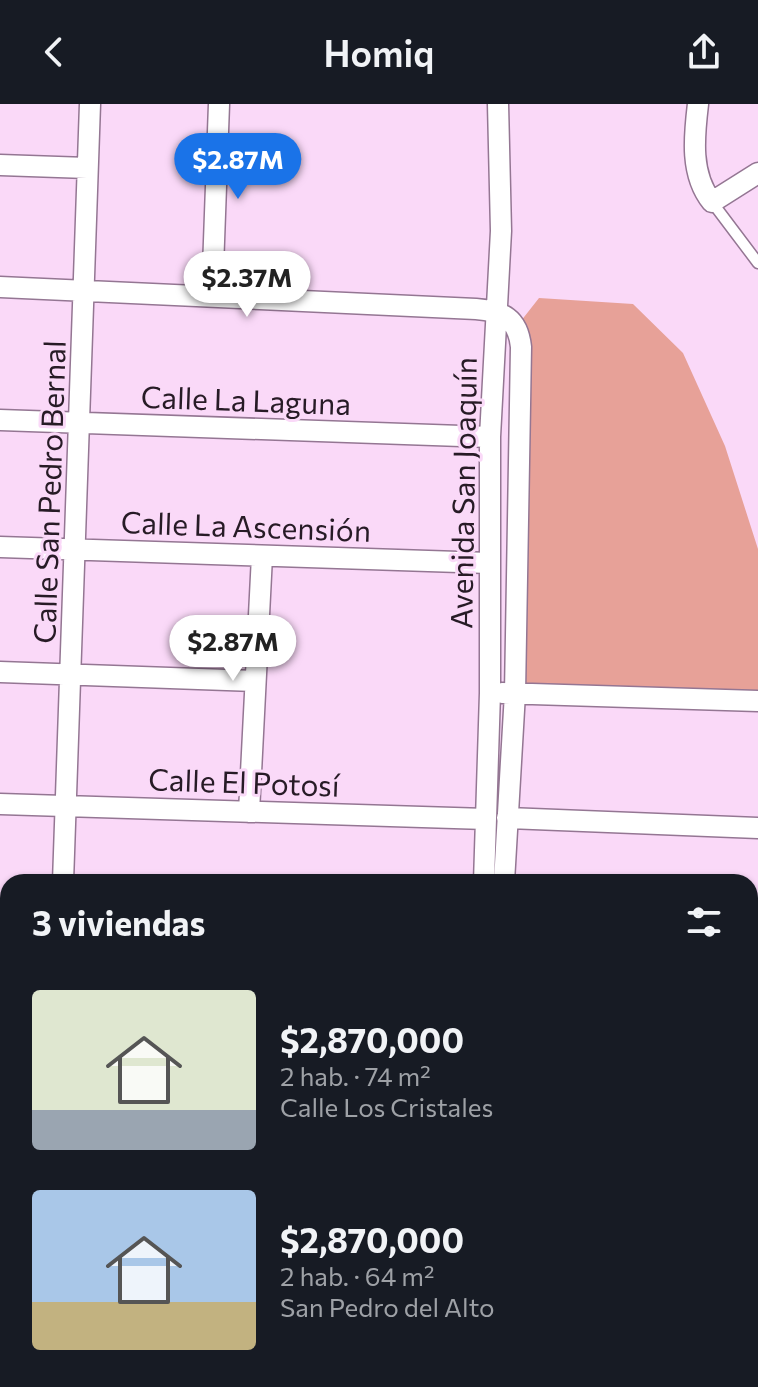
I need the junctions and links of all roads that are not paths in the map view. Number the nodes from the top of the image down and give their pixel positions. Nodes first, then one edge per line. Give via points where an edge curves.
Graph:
1 (90, 104) edge
2 (219, 104) edge
3 (498, 104) edge
4 (698, 104) edge
5 (0, 165) edge
6 (87, 168) junction
7 (758, 173) edge
8 (712, 202) junction
9 (758, 263) edge
10 (0, 287) edge
11 (85, 290) junction
12 (212, 296) junction
13 (503, 314) junction
14 (0, 420) edge
15 (80, 423) junction
16 (490, 437) junction
17 (0, 547) edge
18 (76, 550) junction
19 (262, 556) junction
20 (489, 563) junction
21 (0, 672) edge
22 (71, 674) junction
23 (255, 681) junction
24 (490, 693) junction
25 (515, 693) junction
26 (758, 701) edge
27 (0, 804) edge
28 (65, 806) junction
29 (249, 812) junction
30 (507, 818) junction
31 (486, 819) junction
32 (758, 828) edge
33 (63, 874) edge
34 (484, 874) edge
35 (504, 874) edge

1 - 6 street, Calle San Pedro Bernal
2 - 12 street
3 - 13 street, Avenida San Joaquín
4 - 8 street via 696,170
5 - 6 street
6 - 11 street, Calle San Pedro Bernal
7 - 8 street
8 - 9 lane
10 - 11 street
11 - 12 street
11 - 15 street, Calle San Pedro Bernal
12 - 13 street
13 - 16 street, Avenida San Joaquín
13 - 25 street, Avenida San Joaquín via 517,326 521,347
14 - 15 street, Calle La Laguna
15 - 16 street, Calle La Laguna
15 - 18 street, Calle San Pedro Bernal
16 - 20 street, Avenida San Joaquín
17 - 18 street, Calle La Ascensión
18 - 19 street, Calle La Ascensión
18 - 22 street, Calle San Pedro Bernal
19 - 20 street, Calle La Ascensión
19 - 23 street
20 - 24 street, Avenida San Joaquín
21 - 22 street
22 - 23 street
22 - 28 street, Calle San Pedro Bernal
23 - 29 street
24 - 25 street
24 - 31 street, Avenida San Joaquín
25 - 26 street
25 - 30 street, Avenida San Joaquín
27 - 28 street, Calle El Potosí
28 - 29 street, Calle El Potosí
28 - 33 street, Calle San Pedro Bernal
29 - 31 street, Calle El Potosí
30 - 32 street
30 - 35 street, Avenida San Joaquín
31 - 34 street, Avenida San Joaquín

